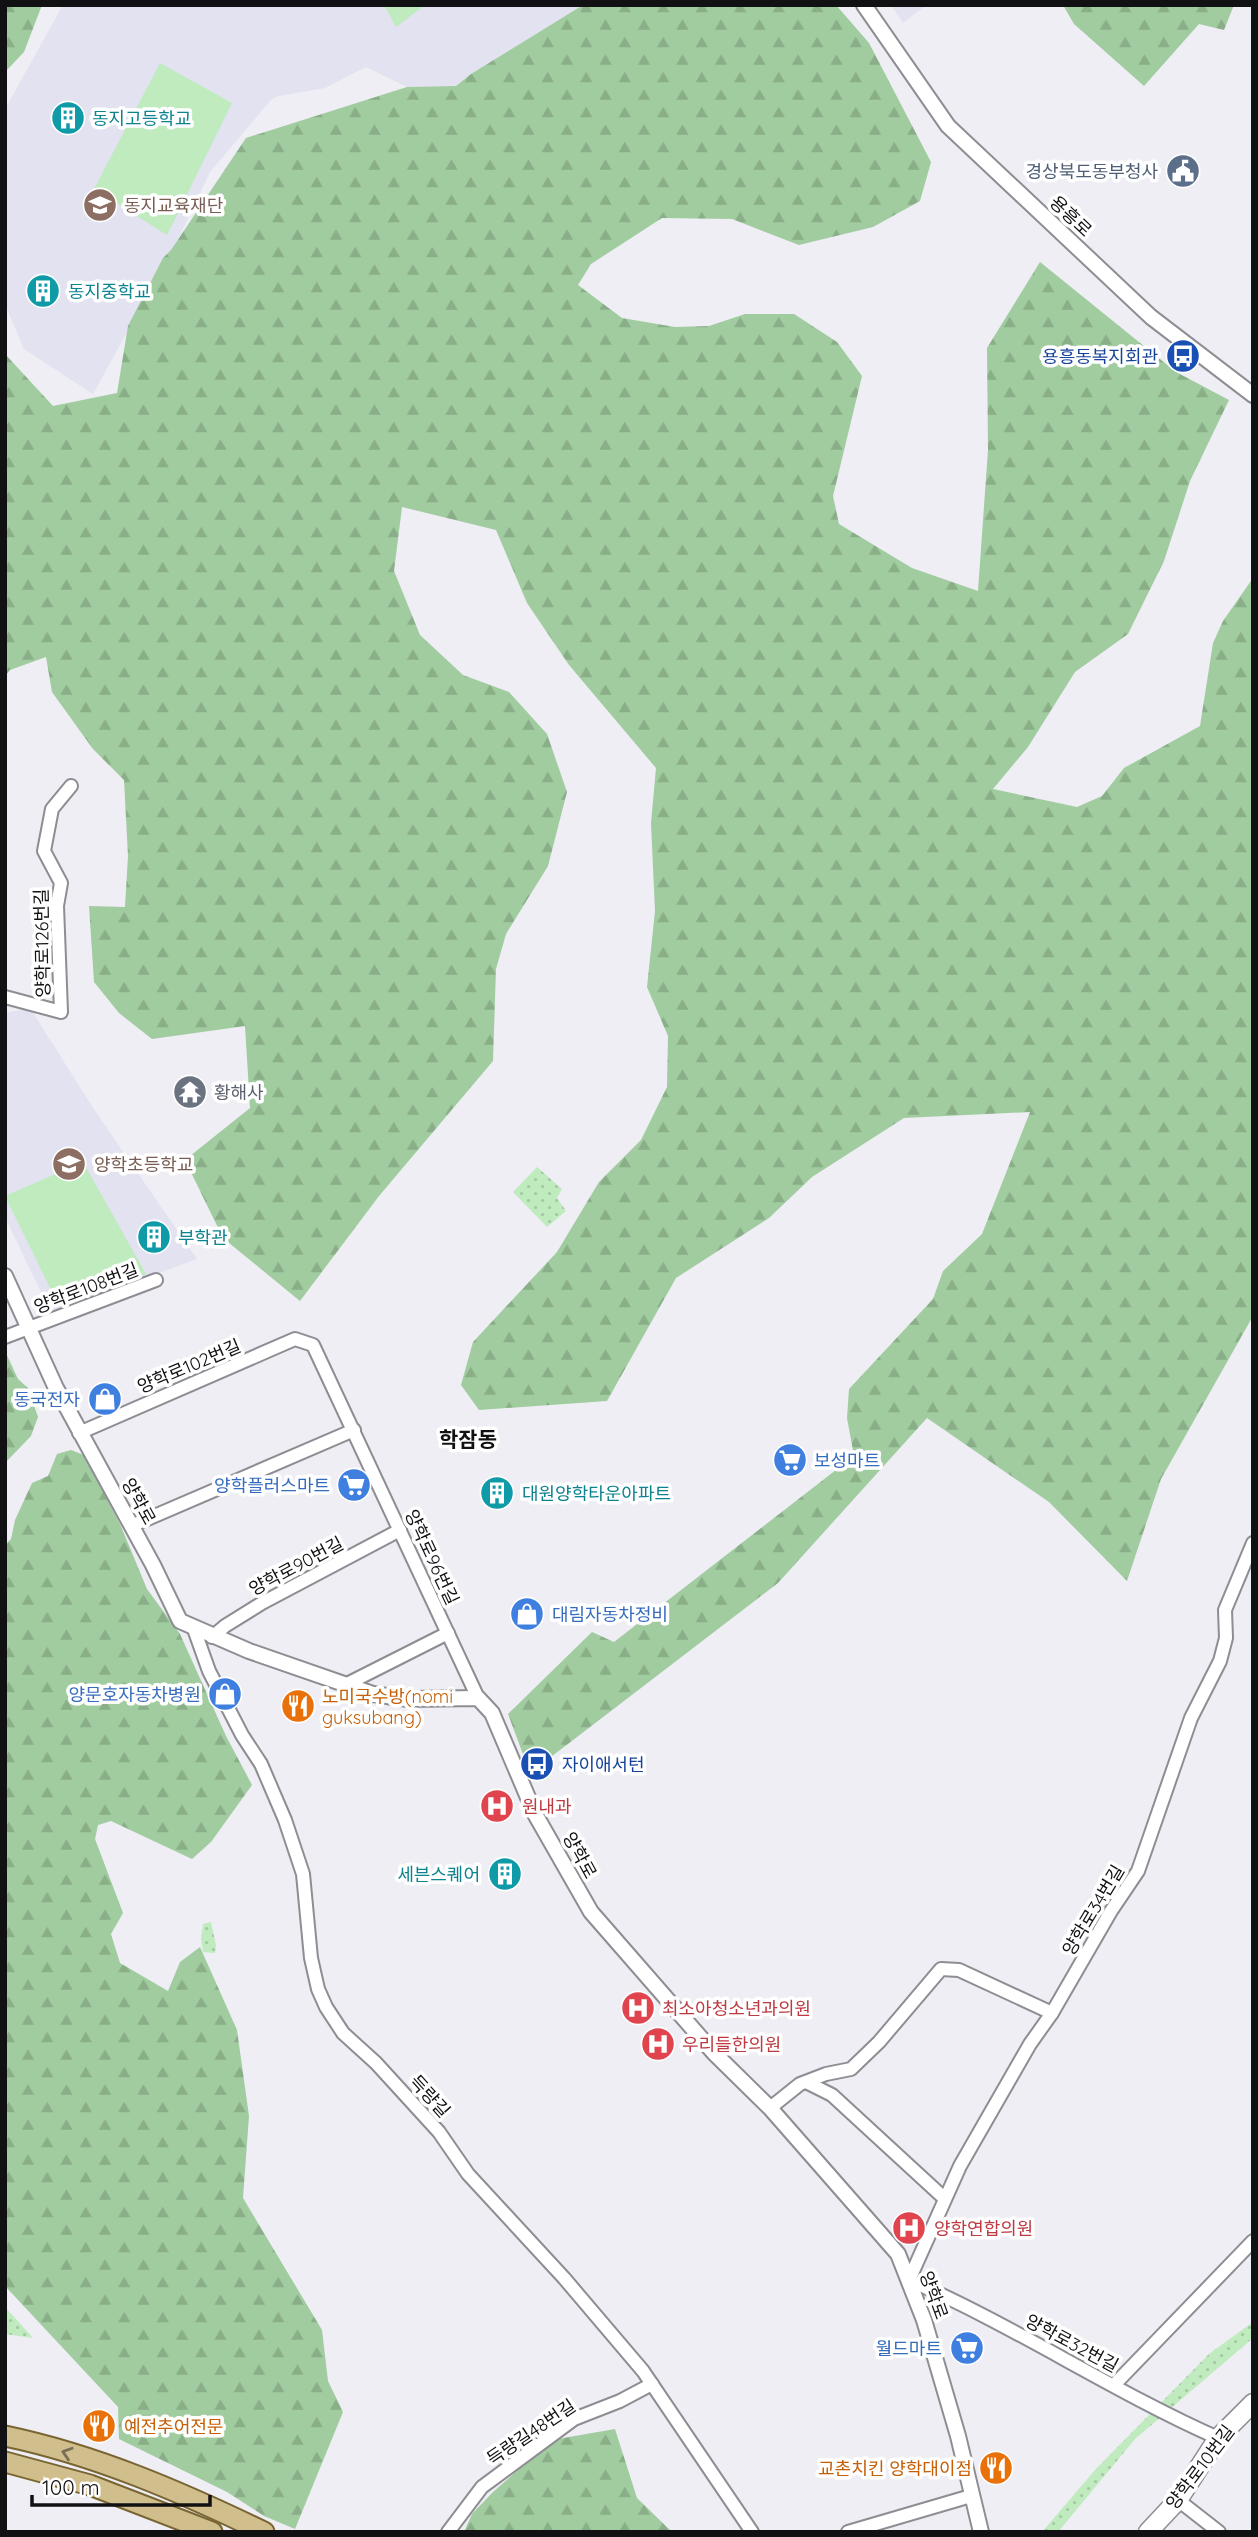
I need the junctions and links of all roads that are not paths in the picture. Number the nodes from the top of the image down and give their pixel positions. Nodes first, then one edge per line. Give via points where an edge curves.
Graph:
1 (864, 5) edge
2 (1253, 395) edge
3 (71, 786) dead end
4 (5, 997) edge
5 (5, 1276) edge
6 (156, 1280) dead end
7 (29, 1328) junction
8 (5, 1337) edge
9 (313, 1345) joint
10 (354, 1430) junction
11 (79, 1433) junction
12 (131, 1526) junction
13 (400, 1530) junction
14 (1253, 1543) edge
15 (194, 1629) junction
16 (448, 1633) junction
17 (212, 1637) junction
18 (347, 1684) junction
19 (478, 1699) junction
20 (1052, 2013) junction
21 (806, 2082) junction
22 (770, 2108) junction
23 (944, 2198) junction
24 (1253, 2241) edge
25 (909, 2280) junction
26 (652, 2384) junction
27 (1114, 2385) junction
28 (1253, 2403) edge
29 (5, 2436) edge
30 (1219, 2438) junction
31 (5, 2462) edge
32 (971, 2496) junction
33 (1178, 2500) junction
34 (980, 2531) edge
35 (212, 2532) edge
36 (264, 2532) edge
37 (448, 2532) edge
38 (752, 2532) edge
39 (848, 2532) edge
40 (1148, 2532) edge
41 (1219, 2532) edge

1 - 2 street, 용흥로 via 948,125 1151,317
3 - 4 street, 양학로126번길 via 52,809 44,850 61,883 57,906 61,1012
5 - 7 street, 양학로
6 - 7 street, 양학로108번길
7 - 8 street, 양학로108번길
7 - 11 street, 양학로
9 - 10 street, 양학로96번길
9 - 11 street, 양학로102번길 via 295,1339
10 - 12 street
10 - 13 street, 양학로96번길
11 - 12 street, 양학로
12 - 15 street, 양학로 via 180,1621
13 - 16 street, 양학로96번길
13 - 17 street, 양학로90번길 via 262,1603
14 - 20 street, 양학로34번길 via 1225,1610 1226,1638 1220,1661 1191,1718 1138,1871
15 - 17 street, 양학로
15 - 26 street, 득량길 via 209,1671 261,1764 285,1820 303,1874 318,1989 342,2034 376,2063 439,2132 468,2174 564,2278
16 - 18 street
16 - 19 street, 양학로96번길
17 - 18 street, 양학로
18 - 19 street, 양학로 via 373,1694 408,1699
19 - 22 street, 양학로 via 492,1713 535,1814 591,1913 714,2053
20 - 21 street via 960,1969 942,1969 851,2069
20 - 23 street, 양학로34번길
21 - 22 street
21 - 23 street via 832,2095
22 - 25 street, 양학로 via 898,2254
23 - 25 street, 양학로34번길
24 - 27 street
25 - 27 street, 양학로32번길
25 - 32 street, 양학로 via 958,2436
26 - 37 street, 득량길48번길 via 574,2419 482,2487
26 - 38 street, 득량길
27 - 30 street, 양학로32번길 via 1159,2412
28 - 30 main road, 양학로10번길
36 -> 29 main road via 183,2493
30 - 33 main road, 양학로10번길
31 - 35 main road via 90,2485
32 - 34 street, 양학로
32 - 39 street
33 - 40 main road, 양학로10번길
33 - 41 street

